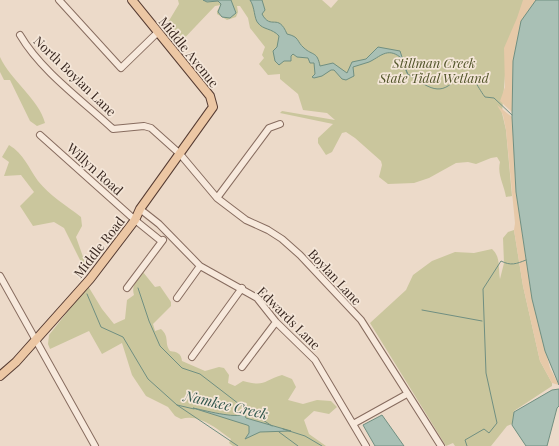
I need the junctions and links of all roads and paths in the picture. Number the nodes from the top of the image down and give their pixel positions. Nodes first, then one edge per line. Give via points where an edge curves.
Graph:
1 (59, 0) edge
2 (132, 0) edge
3 (158, 32) junction
4 (20, 35) dead end
5 (204, 122) joint
6 (280, 124) dead end
7 (40, 135) dead end
8 (180, 154) junction
9 (217, 198) junction
10 (140, 209) junction
11 (135, 220) junction
12 (168, 234) junction
13 (162, 241) junction
14 (200, 266) junction
15 (0, 276) edge
16 (127, 288) dead end
17 (242, 288) junction
18 (177, 298) dead end
19 (276, 322) junction
20 (36, 340) junction
21 (192, 357) dead end
22 (242, 366) dead end
23 (0, 376) edge
24 (407, 394) junction
25 (353, 424) junction
26 (95, 446) edge
27 (366, 446) edge
28 (441, 446) edge

1 - 3 street via 121,68
2 - 3 main road, Middle Avenue
3 - 5 main road, Middle Avenue via 212,100 213,107
4 - 8 street, North Boylan Lane via 43,63 113,128 151,128
5 - 8 main road, Middle Road
6 - 9 street via 269,128
7 - 11 street, Willyn Road
8 - 9 street, Boylan Lane
8 - 10 main road, Middle Road
9 - 24 street, Boylan Lane via 246,220 282,239 300,255 361,320
10 - 11 main road, Middle Road
10 - 12 street, Edwards Lane
11 - 13 street, Willyn Road
11 - 20 main road, Middle Road via 90,279
12 - 13 street
12 - 14 street, Edwards Lane
13 - 16 street
14 - 17 street, Edwards Lane
14 - 18 street
15 - 20 street
17 - 19 street, Edwards Lane via 256,298
17 - 21 street
19 - 22 street
19 - 25 street, Edwards Lane via 314,360
20 - 23 main road, Middle Road
20 - 26 street
24 - 25 street
24 - 28 street, Boylan Lane
25 - 27 street, Edwards Lane

